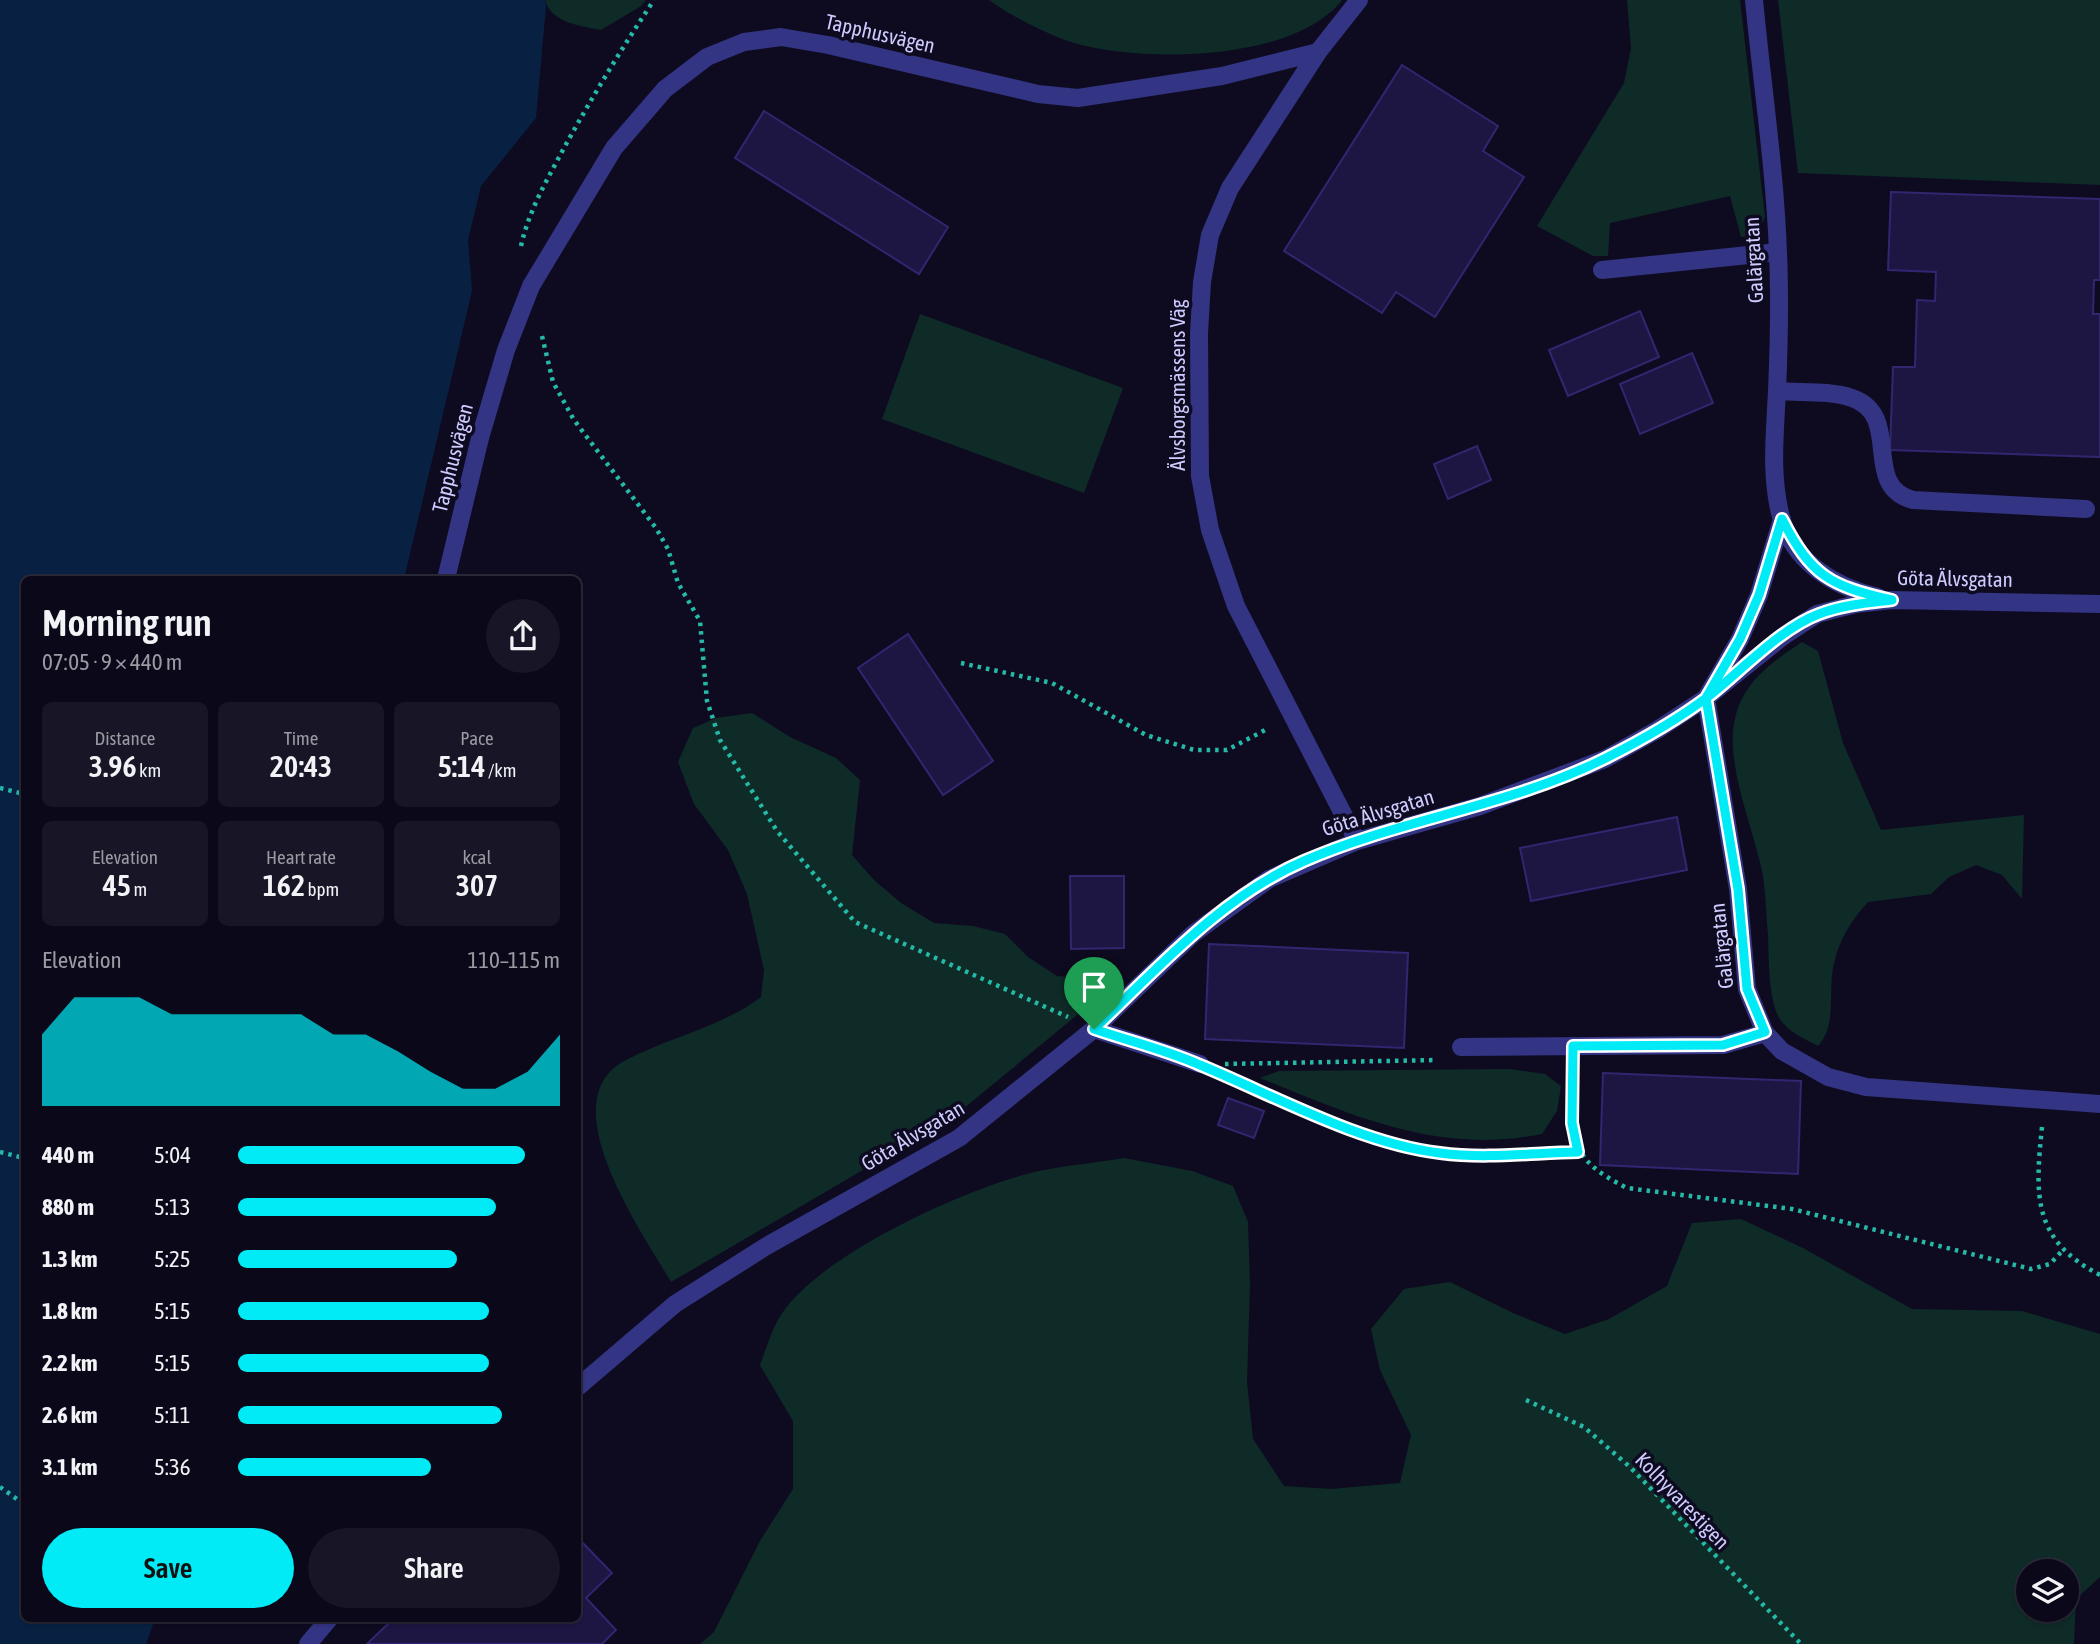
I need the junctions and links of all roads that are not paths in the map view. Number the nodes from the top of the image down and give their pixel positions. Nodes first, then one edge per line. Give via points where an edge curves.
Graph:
1 (1359, 0) edge
2 (1755, 0) edge
3 (1318, 52) junction
4 (1778, 251) junction
5 (1602, 270) dead end
6 (1777, 391) junction
7 (2087, 509) dead end
8 (1782, 519) junction
9 (447, 576) edge
10 (1892, 600) junction
11 (2100, 604) edge
12 (1706, 698) junction
13 (1357, 841) junction
14 (1094, 1029) junction
15 (1765, 1032) junction
16 (1461, 1047) road end
17 (1200, 1064) road end
18 (2100, 1104) edge
19 (581, 1384) edge
20 (326, 1622) edge
21 (308, 1644) edge

1 - 3 lane
2 - 4 lane, Galärgatan
3 - 9 lane, Tapphusvägen via 1222,76 1078,98 1038,94 781,37 744,42 707,57 665,89 614,149 531,286 480,438
3 - 13 lane, Älvsborgsmässens Väg via 1230,188 1210,235 1199,333 1200,476 1210,530 1236,606
4 - 5 lane
4 - 6 lane, Galärgatan
6 - 7 lane via 1856,399 1877,424 1884,442 1888,485 1898,496
6 - 8 lane, Galärgatan via 1774,472
8 - 10 lane, Galärgatan via 1799,552 1821,575 1850,591
8 - 12 lane, Galärgatan via 1759,595
10 - 11 lane, Göta Älvsgatan
10 - 12 lane, Göta Älvsgatan via 1817,614
12 - 13 lane, Göta Älvsgatan via 1657,730 1577,771 1480,806
12 - 15 lane, Galärgatan via 1738,889 1747,989
13 - 14 lane, Göta Älvsgatan via 1303,862 1236,901 1193,934
14 - 17 lane
14 - 19 lane, Göta Älvsgatan via 959,1138 765,1247 675,1304
15 - 16 lane via 1723,1045
15 - 18 lane, Galärgatan via 1782,1051 1828,1077 1866,1087
20 - 21 lane

